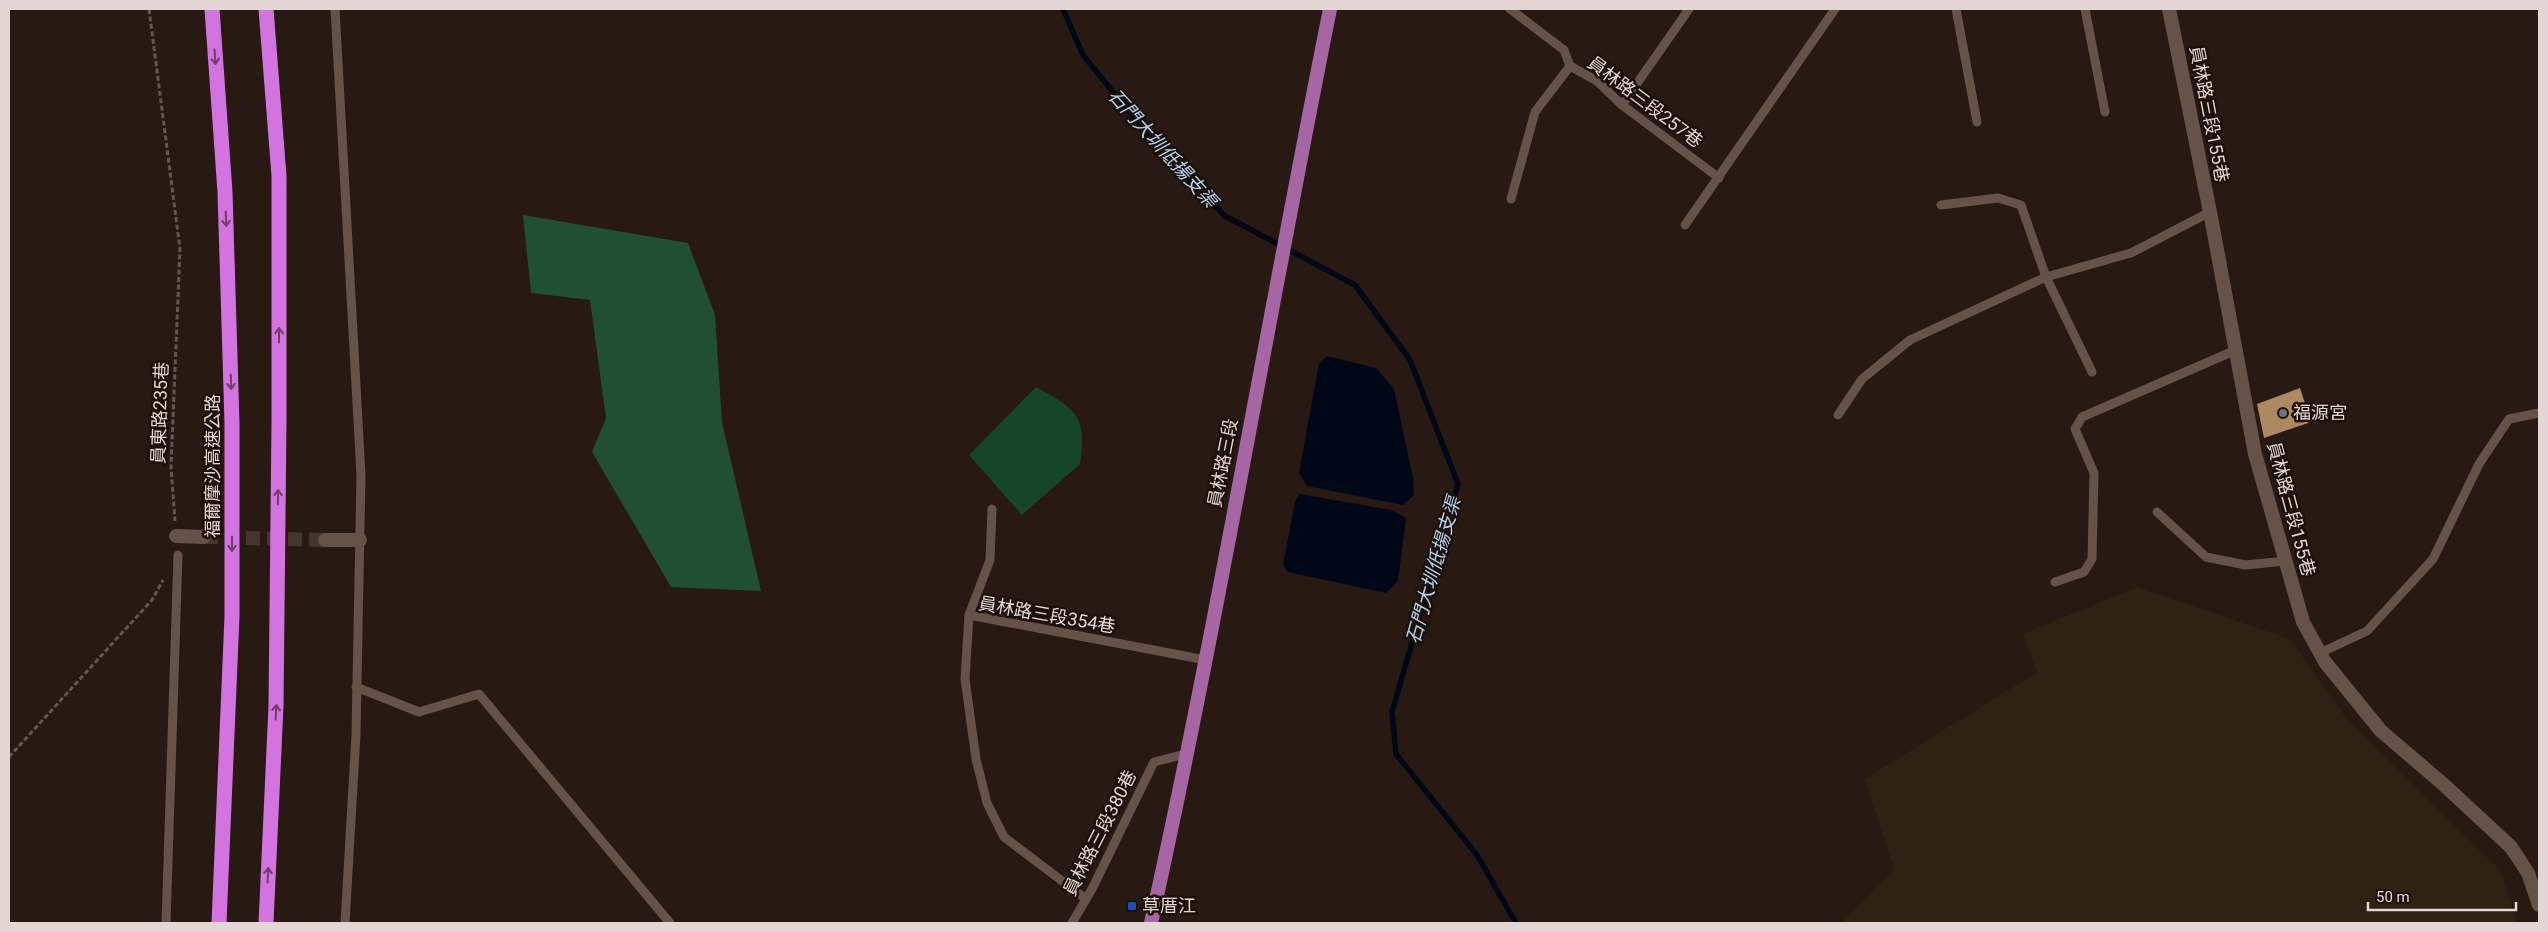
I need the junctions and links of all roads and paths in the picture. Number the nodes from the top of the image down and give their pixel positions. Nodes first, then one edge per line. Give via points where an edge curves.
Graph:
1 (149, 9) edge
2 (212, 9) edge
3 (266, 9) edge
4 (335, 9) edge
5 (1330, 9) edge
6 (1510, 9) edge
7 (1689, 9) edge
8 (1835, 9) edge
9 (1956, 9) edge
10 (2085, 9) edge
11 (2168, 9) edge
12 (1570, 66) junction
13 (1622, 105) junction
14 (2105, 112) dead end
15 (1977, 122) dead end
16 (1719, 178) junction
17 (1511, 199) dead end
18 (1941, 205) dead end
19 (2210, 212) junction
20 (1685, 224) dead end
21 (2046, 277) junction
22 (2236, 350) junction
23 (2092, 372) dead end
24 (2539, 413) edge
25 (1838, 415) dead end
26 (992, 509) dead end
27 (2157, 512) dead end
28 (176, 536) joint
29 (204, 537) tunnel mouth
30 (325, 540) tunnel mouth
31 (360, 540) junction
32 (178, 554) joint
33 (2285, 561) junction
34 (2055, 582) dead end
35 (969, 615) junction
36 (2320, 653) junction
37 (1206, 660) junction
38 (356, 687) junction
39 (1189, 753) junction
40 (9, 757) edge
41 (1086, 899) junction
42 (2539, 905) edge
43 (166, 923) edge
44 (220, 923) edge
45 (266, 923) edge
46 (345, 923) edge
47 (670, 923) edge
48 (1072, 923) edge
49 (1151, 923) edge

1 - 28 path, 員東路235巷 via 180,249 171,467
2 -> 44 highway, 福爾摩沙高速公路 via 225,192 232,423 232,616
45 -> 3 highway via 276,706 279,422 279,176
4 - 31 lane via 361,475
5 - 37 main road, 員林路三段 via 1284,237
6 - 12 lane, 員林路三段257巷 via 1564,50
7 - 13 lane
8 - 16 lane
9 - 15 lane
10 - 14 lane
11 - 19 street, 員林路三段155巷
12 - 13 lane, 員林路三段257巷 via 1596,81
12 - 17 lane via 1535,112
13 - 16 lane, 員林路三段257巷
16 - 20 lane
18 - 21 lane via 1998,198 2021,205
19 - 21 lane via 2131,253
19 - 22 street, 員林路三段155巷
21 - 23 lane
21 - 25 lane via 1910,340 1862,379
22 - 33 street, 員林路三段155巷 via 2255,454
22 - 34 lane via 2082,417 2075,429 2094,473 2092,559 2084,572
24 - 36 lane via 2509,419 2479,464 2433,559 2367,631
26 - 35 lane via 990,560
27 - 33 lane via 2206,557 2246,565
28 - 29 street
30 - 31 street
31 - 38 lane
32 - 40 path via 152,600
32 - 43 lane
33 - 36 street, 員林路三段155巷 via 2303,622
35 - 37 lane, 員林路三段354巷
35 - 41 lane, 員林路三段354巷 via 966,679 976,759 987,803 1004,837
36 - 42 street, 員林路三段155巷 via 2382,731 2511,847 2528,873
37 - 39 main road, 員林路三段
38 - 46 lane
38 - 47 lane via 419,712 480,694
39 - 41 lane, 員林路三段380巷 via 1154,762
39 - 49 main road, 員林路三段
41 - 48 lane, 員林路三段380巷

